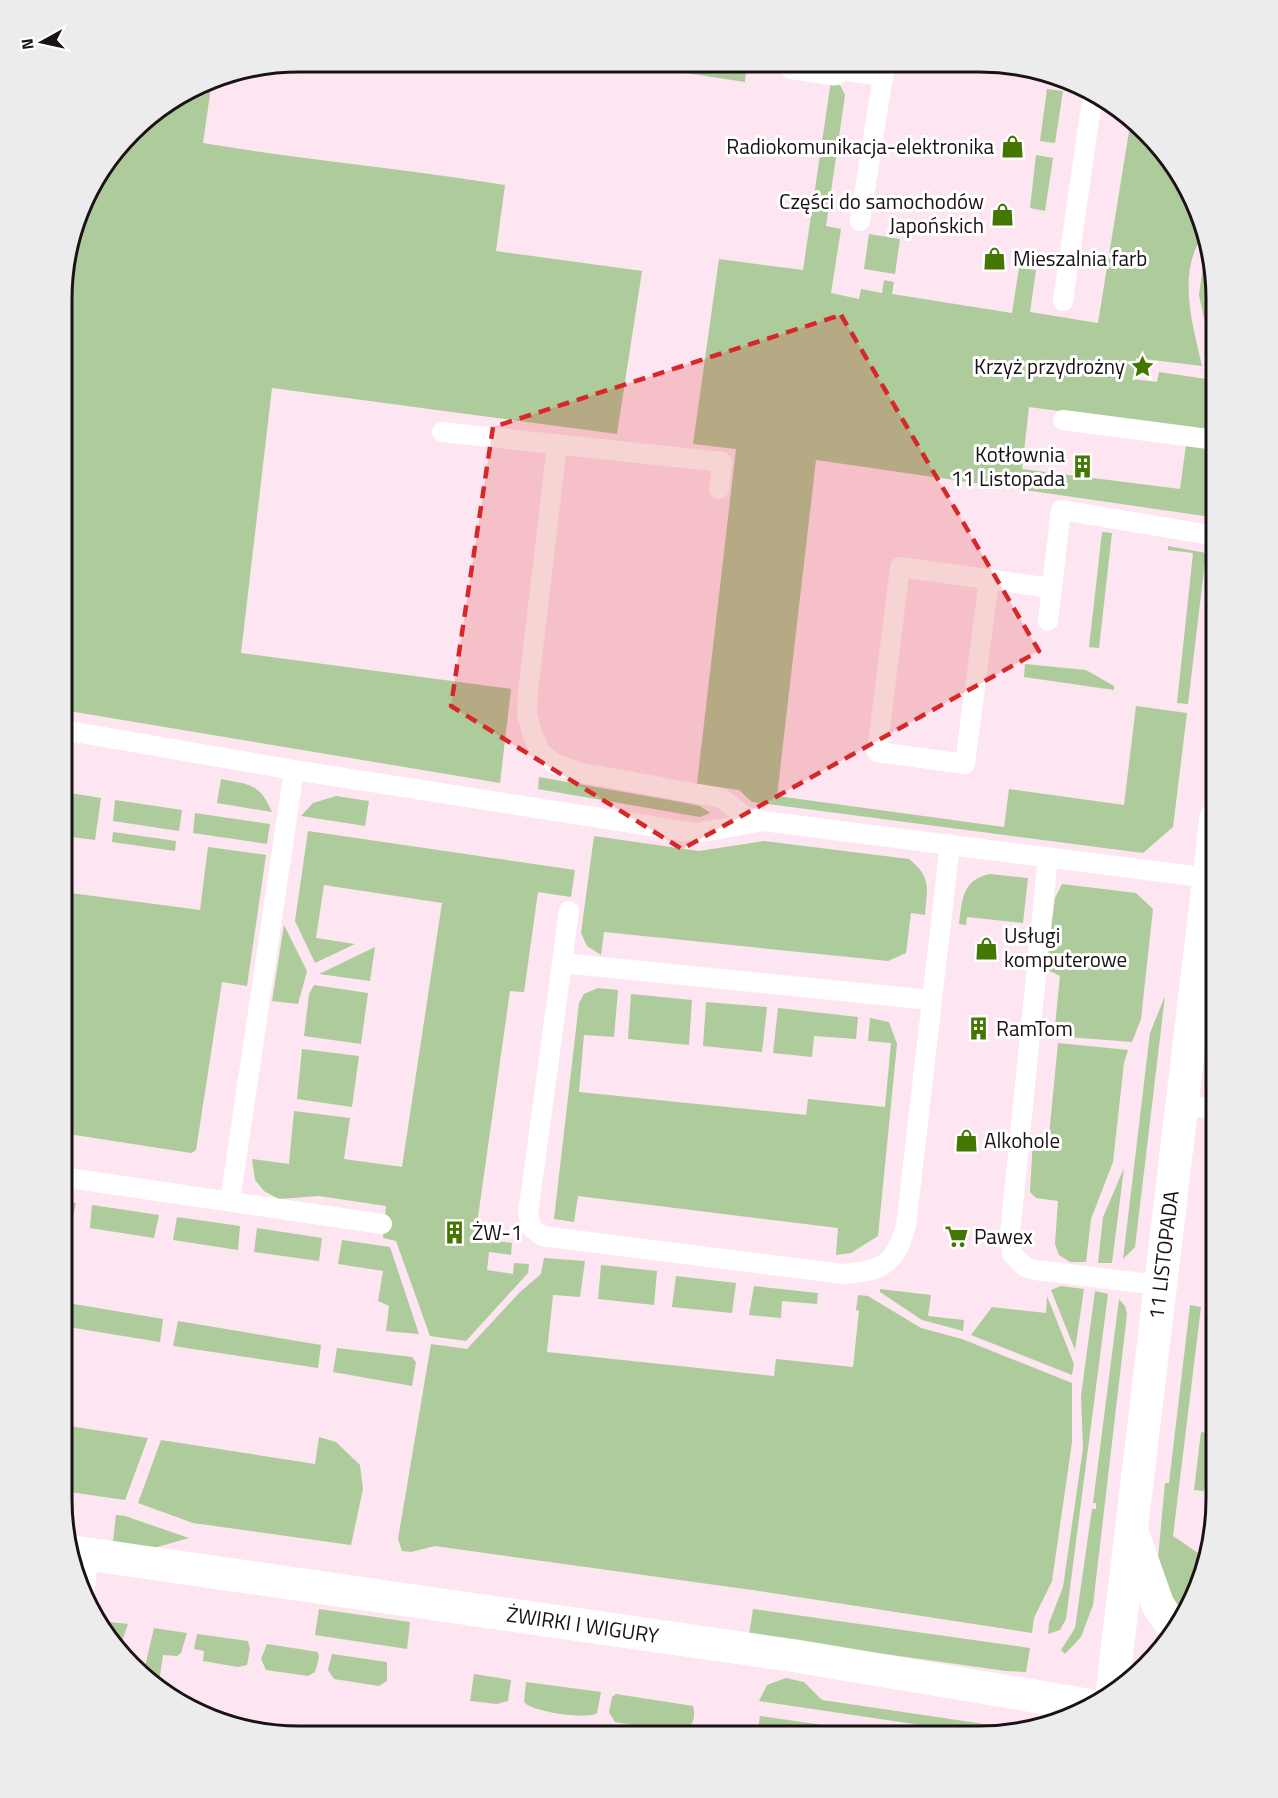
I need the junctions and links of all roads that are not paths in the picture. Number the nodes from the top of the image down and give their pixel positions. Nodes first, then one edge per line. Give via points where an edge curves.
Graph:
1 (884, 72) edge
2 (1092, 101) edge
3 (860, 221) dead end
4 (1063, 301) dead end
5 (1063, 420) dead end
6 (442, 432) dead end
7 (1206, 439) edge
8 (557, 445) junction
9 (719, 489) dead end
10 (1206, 534) edge
11 (988, 580) junction
12 (1052, 588) junction
13 (1048, 621) dead end
14 (72, 732) edge
15 (294, 770) junction
16 (762, 821) junction
17 (950, 844) junction
18 (1048, 857) junction
19 (1206, 878) edge
20 (1206, 903) edge
21 (569, 911) dead end
22 (562, 963) junction
23 (931, 1000) junction
24 (1182, 1104) junction
25 (1206, 1108) edge
26 (72, 1178) edge
27 (230, 1201) junction
28 (382, 1224) dead end
29 (1160, 1285) junction
30 (1132, 1532) junction
31 (82, 1553) edge
32 (1170, 1622) edge
33 (1114, 1681) edge
34 (1079, 1704) edge

1 - 3 lane
2 - 4 lane
5 - 7 lane
6 - 8 lane
8 - 9 lane via 722,462
8 - 16 lane via 528,692 527,714 540,751 555,764 578,772 721,798 745,816
10 - 12 lane via 1061,510
11 - 11 lane via 900,567 878,752 964,764
11 - 12 lane
12 - 13 lane
14 - 15 lane
15 - 16 lane via 696,833
15 - 27 lane
16 - 17 lane
17 - 18 lane
17 - 23 lane
18 - 19 lane
18 - 29 lane via 1011,1254 1025,1267 1035,1270
20 - 24 street, 11 LISTOPADA
21 - 22 lane
22 - 23 lane
22 - 23 lane via 528,1214 532,1228 543,1236 843,1274 879,1268 893,1258 901,1242
24 - 25 lane
24 - 29 street, 11 LISTOPADA
26 - 27 lane
27 - 28 lane
29 - 30 street, 11 LISTOPADA
30 - 32 street via 1158,1605
30 - 33 street, 11 LISTOPADA
31 - 34 street, ŻWIRKI I WIGURY via 796,1656

